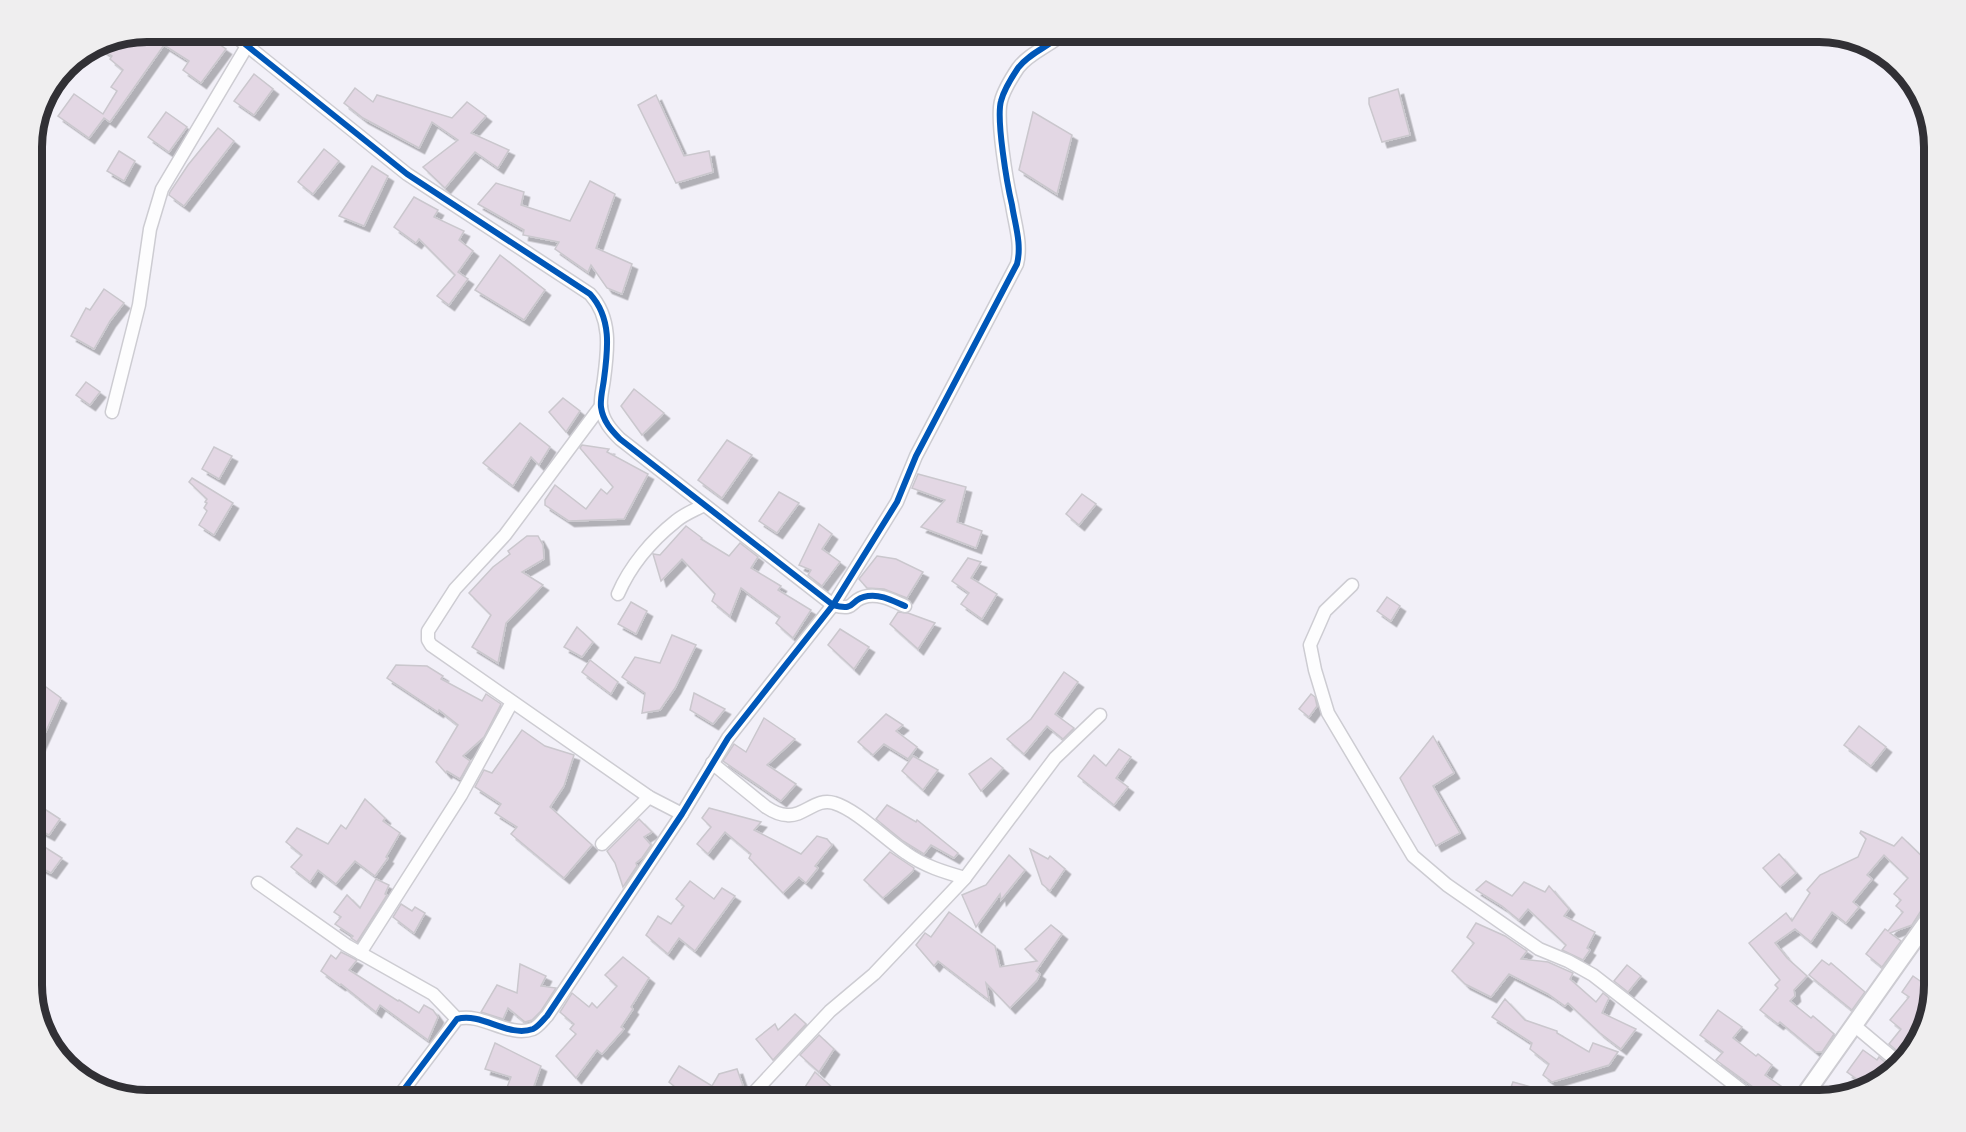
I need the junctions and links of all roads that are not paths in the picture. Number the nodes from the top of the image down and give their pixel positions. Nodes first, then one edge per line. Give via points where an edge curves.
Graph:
1 (242, 42) edge
2 (1053, 42) edge
3 (247, 46) junction
4 (601, 405) junction
5 (112, 412) dead end
6 (704, 505) junction
7 (1352, 585) dead end
8 (618, 594) dead end
9 (833, 605) junction
10 (905, 606) dead end
11 (512, 702) junction
12 (1101, 715) dead end
13 (712, 763) junction
14 (648, 797) junction
15 (682, 814) junction
16 (602, 844) dead end
17 (965, 878) junction
18 (258, 883) dead end
19 (1924, 926) edge
20 (360, 953) junction
21 (457, 1019) junction
22 (1855, 1026) junction
23 (1894, 1058) edge
24 (404, 1090) edge
25 (757, 1090) edge
26 (1740, 1090) edge
27 (1809, 1090) edge

1 - 3 street
2 - 9 street via 1019,67 1001,101 1001,125 1019,240 1017,264 916,456 897,502
3 - 4 street via 407,174 600,304 607,342
3 - 5 street via 162,189
4 - 6 street via 610,429 620,439
4 - 11 street via 505,535 455,589 428,631 431,645
6 - 8 street via 676,520 646,550
6 - 9 street
7 - 26 street via 1325,611 1310,645 1315,670 1328,713 1413,856 1447,885 1539,949 1593,975
9 - 10 street via 850,608 859,599 875,596
9 - 13 street
11 - 14 street
11 - 20 street via 462,795
12 - 17 street via 1055,758
13 - 15 street
13 - 17 street via 776,812 789,816 825,801 833,802 908,855 936,870
14 - 15 street
14 - 16 street
15 - 21 street via 597,944 547,1016 534,1028 516,1030 480,1019
17 - 25 street via 874,974 830,1011
18 - 20 street
19 - 22 street
20 - 21 street via 433,994
21 - 24 street
22 - 23 street
22 - 27 street

